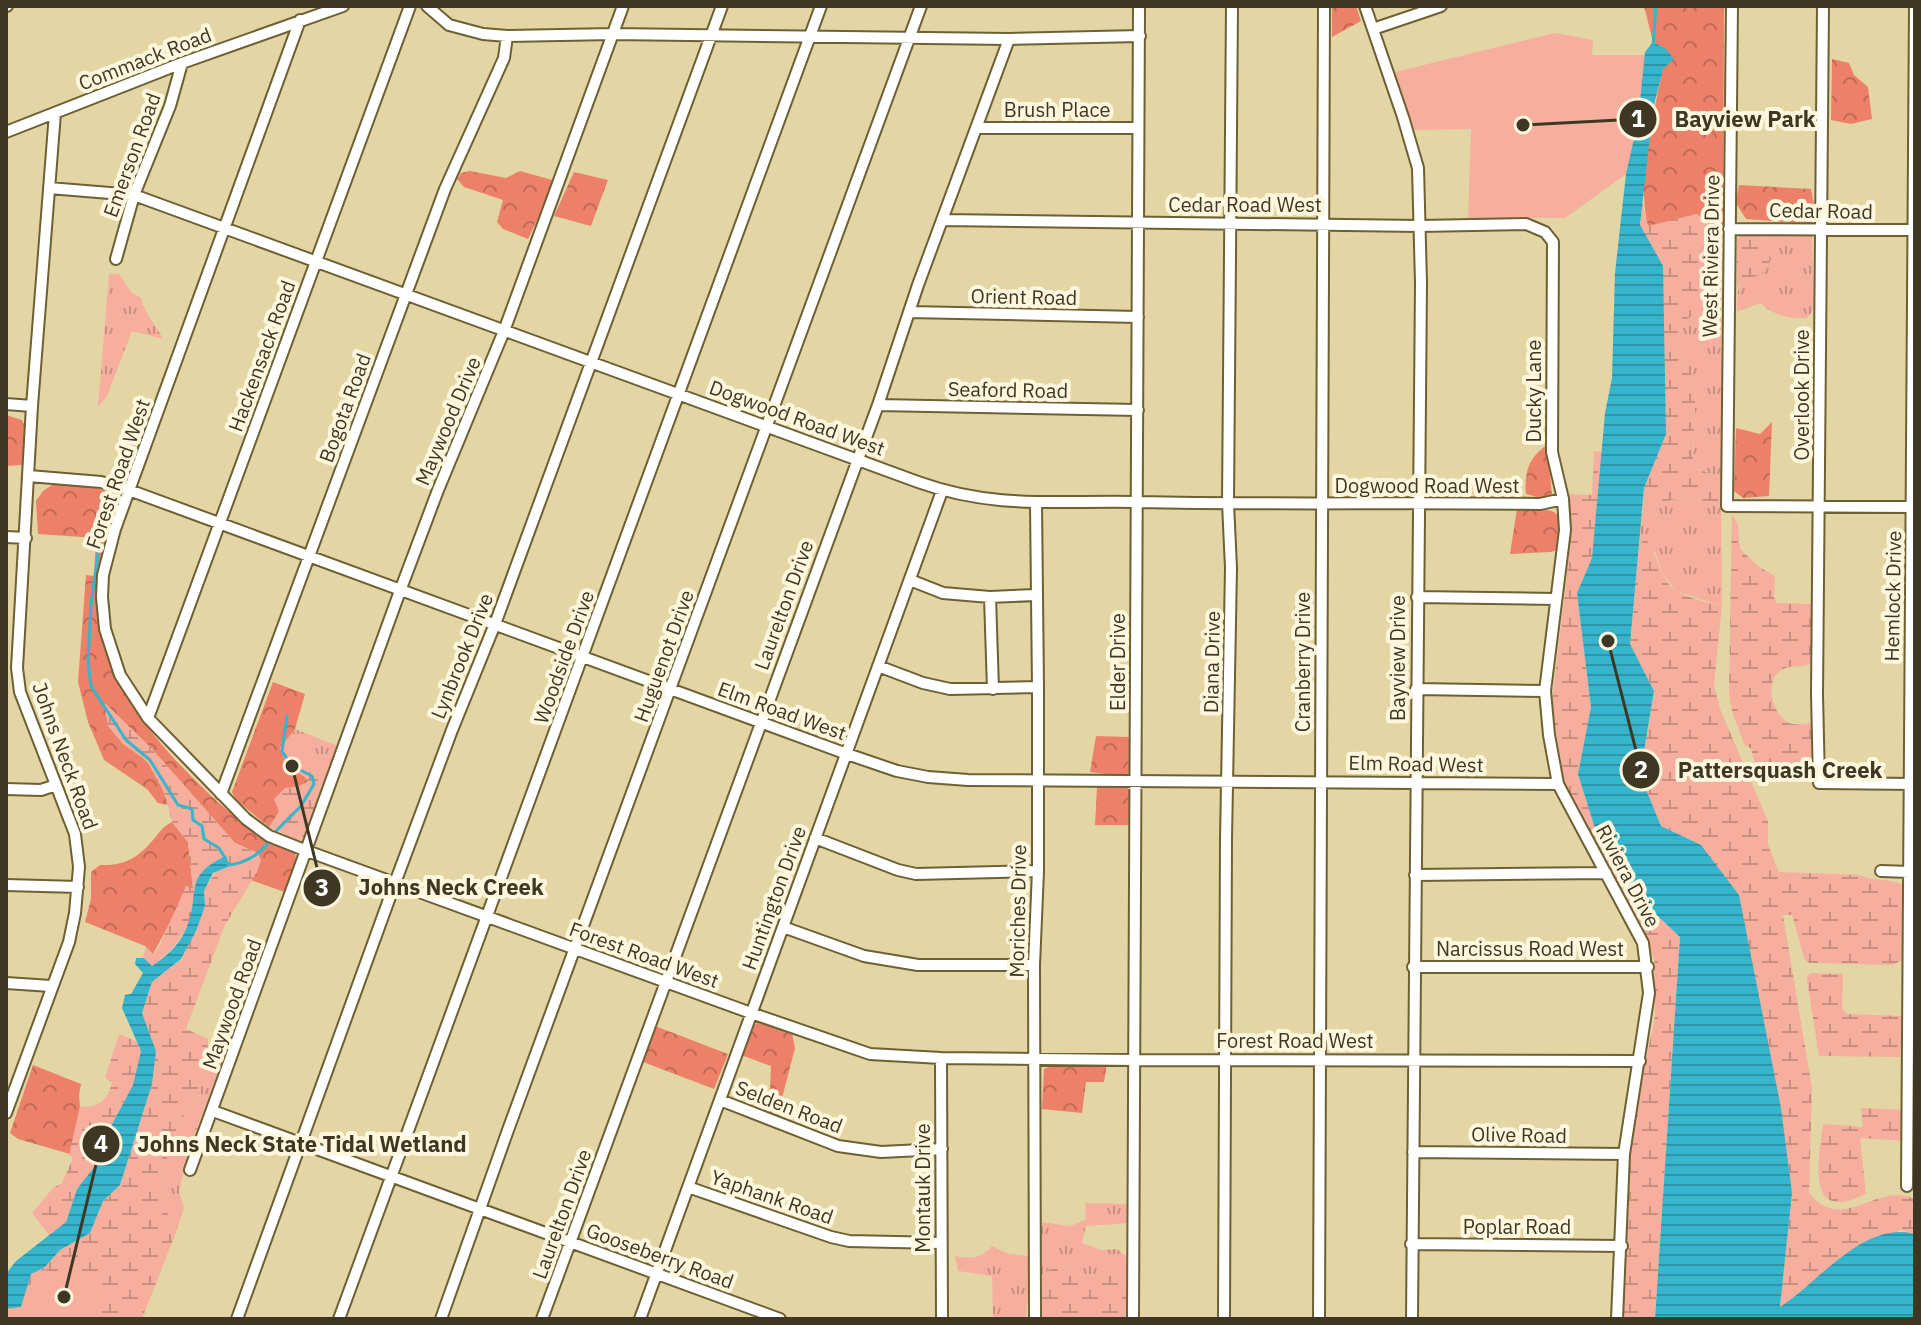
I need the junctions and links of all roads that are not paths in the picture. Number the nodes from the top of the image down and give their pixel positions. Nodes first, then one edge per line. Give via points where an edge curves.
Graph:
1 (343, 6) edge
2 (410, 6) edge
3 (427, 6) edge
4 (623, 6) edge
5 (722, 6) edge
6 (821, 6) edge
7 (921, 6) edge
8 (1139, 6) edge
9 (1232, 6) edge
10 (1324, 6) edge
11 (1365, 6) edge
12 (1441, 6) edge
13 (1732, 6) edge
14 (1823, 6) edge
15 (1915, 6) edge
16 (300, 20) junction
17 (1373, 29) junction
18 (613, 34) junction
19 (507, 36) junction
20 (712, 36) junction
21 (910, 36) junction
22 (1140, 36) junction
23 (809, 37) junction
24 (1009, 39) junction
25 (182, 63) junction
26 (55, 113) junction
27 (977, 128) junction
28 (1137, 128) junction
29 (6, 132) edge
30 (49, 188) junction
31 (134, 195) junction
32 (943, 220) junction
33 (1138, 223) junction
34 (1232, 223) junction
35 (1324, 224) junction
36 (1420, 226) junction
37 (226, 228) junction
38 (1729, 229) junction
39 (1821, 229) junction
40 (1914, 230) edge
41 (1545, 232) joint
42 (116, 259) dead end
43 (315, 262) junction
44 (405, 295) junction
45 (910, 312) junction
46 (1138, 317) junction
47 (504, 331) junction
48 (592, 363) junction
49 (678, 394) junction
50 (6, 404) edge
51 (878, 405) junction
52 (32, 406) junction
53 (1138, 410) junction
54 (768, 426) junction
55 (856, 459) junction
56 (29, 476) junction
57 (129, 490) junction
58 (942, 491) junction
59 (1563, 499) junction
60 (1136, 502) junction
61 (1036, 503) junction
62 (1228, 503) junction
63 (1418, 503) junction
64 (1322, 504) junction
65 (1820, 506) junction
66 (1914, 507) edge
67 (221, 524) junction
68 (6, 537) edge
69 (26, 538) junction
70 (311, 556) junction
71 (910, 580) junction
72 (400, 591) junction
73 (1036, 595) junction
74 (990, 597) junction
75 (1417, 597) junction
76 (1556, 599) junction
77 (495, 624) junction
78 (583, 658) junction
79 (878, 666) junction
80 (1038, 687) junction
81 (993, 689) junction
82 (1416, 689) junction
83 (671, 690) junction
84 (1545, 691) junction
85 (6, 692) edge
86 (20, 692) junction
87 (148, 718) junction
88 (760, 722) junction
89 (847, 754) junction
90 (1228, 780) junction
91 (1321, 780) junction
92 (1037, 781) junction
93 (1136, 781) junction
94 (1416, 782) junction
95 (1558, 784) junction
96 (1913, 784) edge
97 (56, 785) junction
98 (6, 789) edge
99 (221, 794) junction
100 (815, 838) junction
101 (307, 851) junction
102 (1038, 871) junction
103 (1881, 871) dead end
104 (1910, 872) junction
105 (1606, 873) junction
106 (1415, 875) junction
107 (395, 883) junction
108 (6, 885) edge
109 (78, 887) junction
110 (487, 916) junction
111 (783, 927) junction
112 (576, 949) junction
113 (1034, 965) junction
114 (1413, 967) junction
115 (1648, 967) junction
116 (665, 982) junction
117 (6, 983) edge
118 (51, 986) junction
119 (751, 1013) junction
120 (941, 1058) junction
121 (1034, 1058) junction
122 (1226, 1059) junction
123 (1134, 1060) junction
124 (1319, 1060) junction
125 (1413, 1060) junction
126 (1640, 1061) junction
127 (12, 1079) edge
128 (720, 1100) junction
129 (213, 1111) junction
130 (6, 1113) edge
131 (299, 1143) junction
132 (942, 1149) junction
133 (1413, 1152) junction
134 (1624, 1154) junction
135 (190, 1170) dead end
136 (391, 1177) junction
137 (1907, 1186) dead end
138 (688, 1187) junction
139 (481, 1209) junction
140 (571, 1242) junction
141 (941, 1243) junction
142 (1411, 1244) junction
143 (1622, 1246) junction
144 (657, 1274) junction
145 (237, 1319) edge
146 (339, 1319) edge
147 (441, 1319) edge
148 (542, 1319) edge
149 (640, 1319) edge
150 (780, 1319) edge
151 (942, 1319) edge
152 (1035, 1319) edge
153 (1133, 1319) edge
154 (1224, 1319) edge
155 (1319, 1319) edge
156 (1412, 1319) edge
157 (1617, 1319) edge

1 - 16 street, Commack Road
2 - 43 street, Hackensack Road
3 - 19 street via 449,25
4 - 18 street, Maywood Drive
5 - 20 street, Lynbrook Drive
6 - 23 street, Woodside Drive
7 - 21 street, Huguenot Drive
8 - 22 street, Elder Drive
9 - 34 street, Diana Drive
10 - 35 street, Cranberry Drive
11 - 17 street, Bayview Drive
12 - 17 street
13 - 38 street, West Riviera Drive
14 - 39 street, Overlook Drive
15 - 40 street, Hemlock Drive
16 - 25 street, Commack Road
16 - 37 street, Forest Road West
17 - 36 street, Bayview Drive via 1418,168
18 - 19 street
18 - 20 street
18 - 47 street, Maywood Drive
19 - 44 street, Bogota Road via 496,80 445,189
20 - 23 street
20 - 48 street, Lynbrook Drive
21 - 23 street
21 - 24 street
21 - 54 street, Huguenot Drive
22 - 24 street
22 - 28 street, Elder Drive
23 - 49 street, Woodside Drive
24 - 27 street, Laurelton Drive
25 - 26 street, Commack Road
25 - 31 street, Emerson Road
26 - 29 street, Commack Road
26 - 30 street, Johns Neck Road
27 - 28 street, Brush Place
27 - 32 street, Laurelton Drive
28 - 33 street, Elder Drive
30 - 31 street, Dogwood Road West
30 - 52 street, Johns Neck Road
31 - 37 street, Dogwood Road West
31 - 42 street, Emerson Road
32 - 33 street, Cedar Road West
32 - 45 street, Laurelton Drive
33 - 34 street, Cedar Road West
33 - 46 street, Elder Drive
34 - 35 street, Cedar Road West
34 - 62 street, Diana Drive
35 - 36 street, Cedar Road West
35 - 64 street, Cranberry Drive
36 - 41 street, Cedar Road West via 1526,224
36 - 63 street, Bayview Drive
37 - 43 street, Dogwood Road West
37 - 57 street, Forest Road West
38 - 39 street, Cedar Road
38 - 65 street, West Riviera Drive via 1727,506
39 - 40 street, Cedar Road
39 - 65 street, Overlook Drive
40 - 66 street, Hemlock Drive
41 - 59 street, Ducky Lane via 1553,242 1554,259 1552,452
43 - 44 street, Dogwood Road West
43 - 67 street, Hackensack Road
44 - 47 street, Dogwood Road West
44 - 70 street, Bogota Road
45 - 46 street, Orient Road
45 - 51 street, Laurelton Drive
46 - 53 street, Elder Drive
47 - 48 street, Dogwood Road West
47 - 72 street, Maywood Drive
48 - 49 street, Dogwood Road West
48 - 77 street, Lynbrook Drive
49 - 54 street, Dogwood Road West
49 - 78 street, Woodside Drive
50 - 52 street
51 - 53 street, Seaford Road
51 - 55 street, Laurelton Drive
52 - 56 street, Johns Neck Road
53 - 60 street, Elder Drive
54 - 55 street, Dogwood Road West
54 - 83 street, Huguenot Drive
55 - 58 street, Dogwood Road West
55 - 88 street, Laurelton Drive
56 - 57 street, Elm Road West via 101,482
56 - 69 street, Johns Neck Road
57 - 67 street, Elm Road West
57 - 87 street, Forest Road West via 109,550 102,597 105,629 120,675
58 - 61 street, Dogwood Road West
58 - 71 street, Huntington Drive
59 - 63 street, Dogwood Road West via 1540,504
59 - 76 street, Ducky Lane via 1565,530
60 - 61 street, Dogwood Road West
60 - 62 street, Dogwood Road West
60 - 93 street, Elder Drive
61 - 73 street, Moriches Drive
62 - 64 street, Dogwood Road West
62 - 90 street, Diana Drive
63 - 64 street, Dogwood Road West
63 - 75 street, Bayview Drive
64 - 91 street, Cranberry Drive
65 - 66 street
65 - 96 street, Overlook Drive via 1819,783
66 - 96 street, Hemlock Drive
67 - 70 street, Elm Road West
67 - 87 street, Hackensack Road
68 - 69 street
69 - 86 street, Johns Neck Road
70 - 72 street, Elm Road West
70 - 99 street, Bogota Road
71 - 74 street via 943,593
71 - 79 street, Huntington Drive
72 - 77 street, Elm Road West
72 - 101 street, Maywood Drive
73 - 74 street
73 - 80 street, Moriches Drive
74 - 81 street
75 - 76 street
75 - 82 street, Bayview Drive
76 - 84 street, Riviera Drive
77 - 78 street, Elm Road West
77 - 107 street, Lynbrook Drive
78 - 83 street, Elm Road West
78 - 110 street, Woodside Drive
79 - 81 street via 935,687
79 - 89 street, Huntington Drive
80 - 81 street
80 - 92 street, Moriches Drive
82 - 84 street
82 - 94 street, Bayview Drive
83 - 88 street, Elm Road West
83 - 112 street, Huguenot Drive
84 - 95 street, Riviera Drive
85 - 86 street
86 - 97 street, Johns Neck Road
87 - 99 street, Forest Road West
88 - 89 street, Elm Road West
88 - 116 street, Laurelton Drive
89 - 92 street, Elm Road West via 928,777
89 - 100 street, Huntington Drive
90 - 91 street, Elm Road West
90 - 93 street, Elm Road West
90 - 122 street, Diana Drive
91 - 94 street, Elm Road West
91 - 124 street, Cranberry Drive
92 - 93 street, Elm Road West
92 - 102 street, Moriches Drive
93 - 123 street, Elder Drive
94 - 95 street, Elm Road West
94 - 106 street, Bayview Drive
95 - 105 street, Riviera Drive
96 - 104 street, Hemlock Drive
97 - 98 street
97 - 109 street, Johns Neck Road via 75,834
99 - 101 street, Forest Road West via 269,836
100 - 102 street via 916,874
100 - 111 street, Huntington Drive
101 - 107 street, Forest Road West
101 - 129 street, Maywood Road
102 - 113 street, Moriches Drive
103 - 104 street
104 - 137 street, Hemlock Drive
105 - 106 street
105 - 115 street, Riviera Drive via 1643,943
106 - 114 street, Bayview Drive
107 - 110 street, Forest Road West
107 - 131 street, Lynbrook Drive
108 - 109 street
109 - 118 street, Johns Neck Road via 69,942
110 - 112 street, Forest Road West
110 - 136 street, Woodside Drive
111 - 113 street via 864,956 918,965
111 - 119 street, Huntington Drive
112 - 116 street, Forest Road West
112 - 139 street, Huguenot Drive
113 - 121 street, Moriches Drive
114 - 115 street, Narcissus Road West
114 - 125 street, Bayview Drive
115 - 126 street, Riviera Drive
116 - 119 street, Forest Road West
116 - 140 street, Laurelton Drive
117 - 118 street
118 - 127 street, Johns Neck Road
119 - 120 street, Forest Road West via 870,1054
119 - 128 street, Huntington Drive
120 - 121 street, Forest Road West
120 - 132 street, Montauk Drive
121 - 123 street, Forest Road West
121 - 152 street, Moriches Drive
122 - 123 street, Forest Road West
122 - 124 street, Forest Road West
122 - 154 street, Diana Drive
123 - 153 street, Elder Drive
124 - 125 street, Forest Road West
124 - 155 street, Cranberry Drive
125 - 126 street, Forest Road West
125 - 133 street, Bayview Drive
126 - 134 street, Riviera Drive
127 - 130 street, Johns Neck Road
128 - 132 street, Selden Road via 838,1146 881,1152
128 - 138 street, Huntington Drive
129 - 131 street, Gooseberry Road
129 - 135 street, Maywood Road
131 - 136 street, Gooseberry Road
131 - 145 street, Lynbrook Drive
132 - 141 street, Montauk Drive
133 - 134 street, Olive Road
133 - 142 street, Bayview Drive
134 - 143 street, Riviera Drive
136 - 139 street, Gooseberry Road
136 - 146 street, Woodside Drive
138 - 141 street, Yaphank Road via 849,1241
138 - 144 street, Huntington Drive
139 - 140 street, Gooseberry Road
139 - 147 street, Huguenot Drive
140 - 144 street, Gooseberry Road
140 - 148 street, Laurelton Drive
141 - 151 street, Montauk Drive
142 - 143 street, Poplar Road
142 - 156 street, Bayview Drive
143 - 157 street, Riviera Drive
144 - 149 street, Huntington Drive
144 - 150 street, Gooseberry Road

